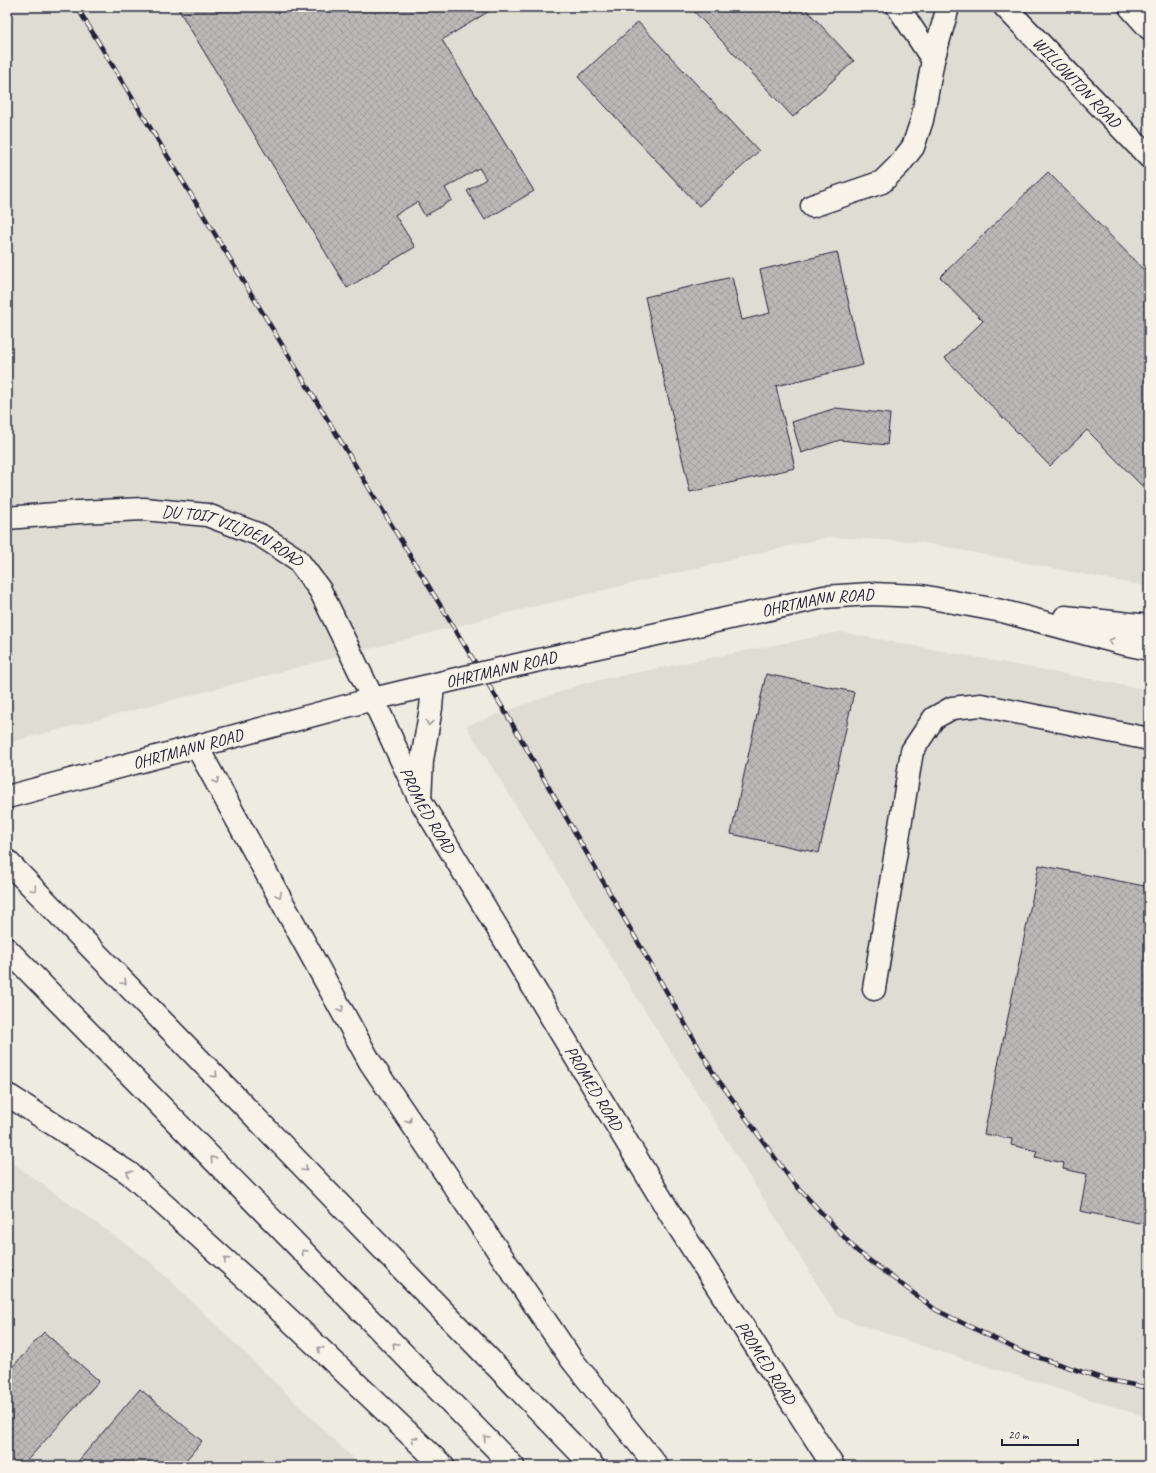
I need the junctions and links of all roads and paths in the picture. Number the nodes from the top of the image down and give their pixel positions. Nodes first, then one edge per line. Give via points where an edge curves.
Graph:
1 (898, 7) edge
2 (948, 7) edge
3 (1005, 7) edge
4 (1130, 7) edge
5 (1149, 28) edge
6 (932, 60) junction
7 (1149, 157) edge
8 (812, 206) dead end
9 (7, 518) edge
10 (1002, 611) junction
11 (1149, 626) edge
12 (1149, 650) edge
13 (433, 685) junction
14 (373, 699) junction
15 (1149, 739) edge
16 (197, 747) junction
17 (7, 797) edge
18 (420, 800) junction
19 (7, 861) edge
20 (7, 949) edge
21 (874, 989) dead end
22 (7, 1095) edge
23 (443, 1466) edge
24 (513, 1466) edge
25 (593, 1466) edge
26 (657, 1466) edge
27 (833, 1466) edge

1 - 6 main road
2 - 6 main road
3 - 7 main road, WILLOWTON ROAD
4 - 5 main road
6 - 8 main road via 922,120 913,147 899,165 882,182
9 - 14 main road, DU TOIT VILJOEN ROAD via 144,509 207,515 260,535 297,559 320,590
10 - 11 main road, OHRTMANN ROAD
12 -> 10 main road, OHRTMANN ROAD
10 - 13 main road, OHRTMANN ROAD, bridge via 921,596 824,596
13 - 14 main road, OHRTMANN ROAD
13 -> 18 main road via 422,760
14 - 16 main road, OHRTMANN ROAD
14 - 18 main road, PROMED ROAD
15 - 21 main road via 981,705 952,708 934,718 912,751
16 - 17 main road, OHRTMANN ROAD
16 -> 26 main road via 370,1062 572,1360
18 - 27 main road, PROMED ROAD via 671,1215
19 -> 25 main road
24 -> 20 main road
23 -> 22 main road via 254,1286 129,1173

